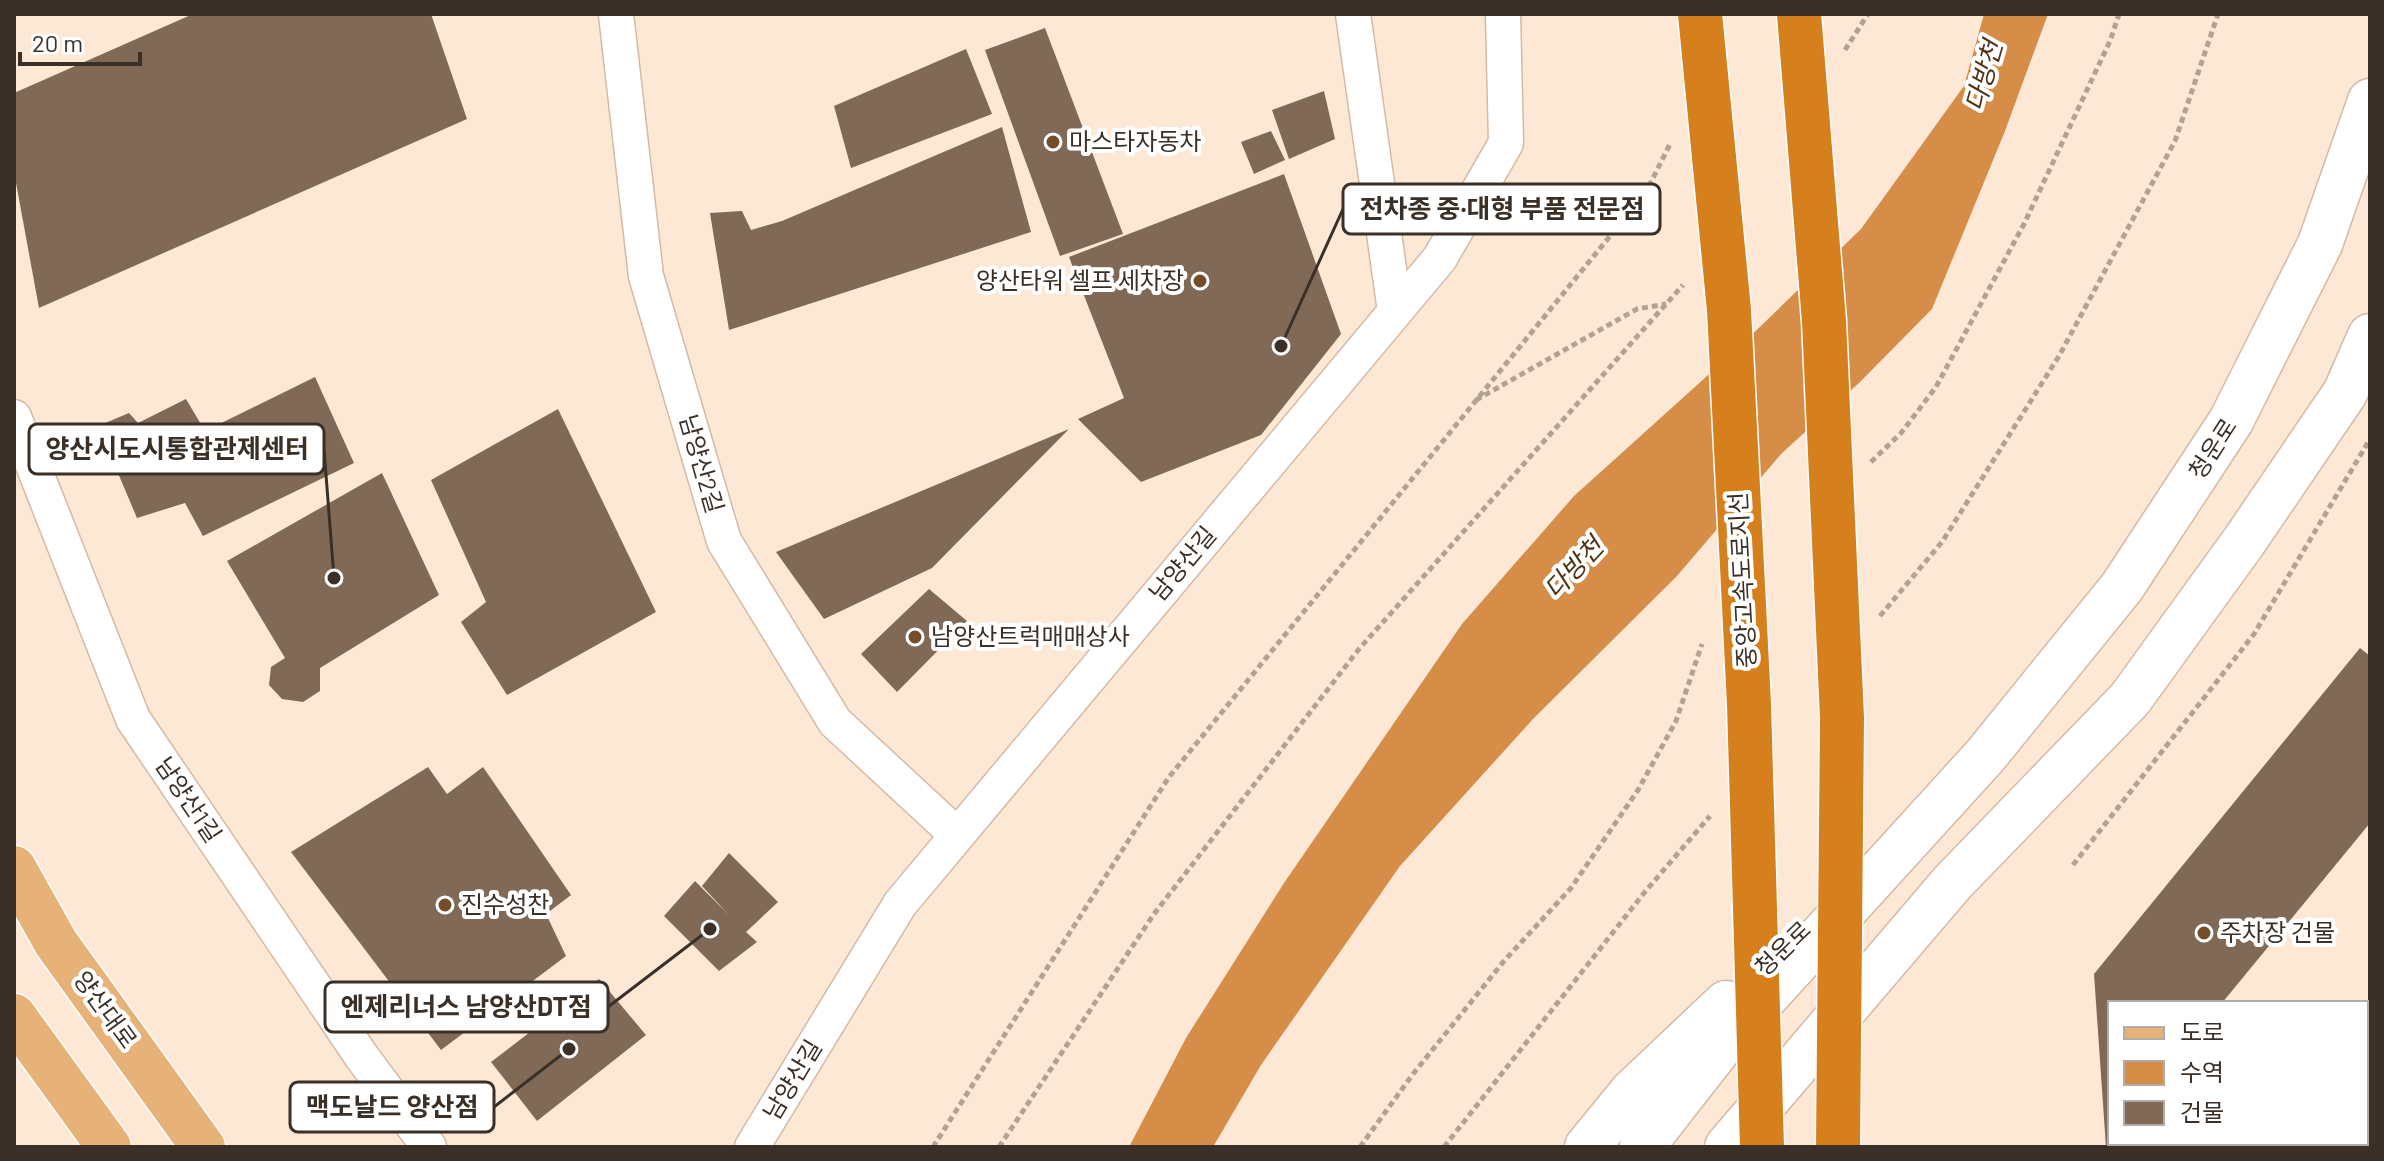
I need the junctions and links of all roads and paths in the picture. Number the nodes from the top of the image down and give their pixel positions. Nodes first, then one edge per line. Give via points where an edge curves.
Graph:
1 (616, 14) edge
2 (1353, 14) edge
3 (1503, 14) edge
4 (1700, 14) edge
5 (1799, 14) edge
6 (1868, 14) edge
7 (1843, 52) dead end
8 (2370, 101) edge
9 (1673, 137) dead end
10 (1693, 275) dead end
11 (1667, 303) junction
12 (1395, 311) junction
13 (2370, 336) edge
14 (1474, 402) junction
15 (14, 417) edge
16 (2370, 439) edge
17 (1985, 756) junction
18 (957, 835) junction
19 (2073, 865) dead end
20 (14, 868) edge
21 (1952, 883) junction
22 (1840, 974) junction
23 (14, 1016) edge
24 (109, 1147) edge
25 (203, 1147) edge
26 (429, 1147) edge
27 (752, 1147) edge
28 (933, 1147) edge
29 (999, 1147) edge
30 (1587, 1147) edge
31 (1642, 1147) edge
32 (1727, 1147) edge
33 (1760, 1147) edge
34 (1838, 1147) edge
35 (1850, 1147) edge

1 - 18 street, 남양산2길 via 646,276 724,541 835,722
2 - 12 street
3 - 12 street, 남양산길 via 1506,143 1440,258
4 - 33 highway, 중앙고속도로지선, bridge via 1729,310 1749,704
5 - 22 highway, bridge via 1824,321 1842,718
6 - 7 path
8 - 17 main road, 청운로 via 2320,244 2231,421 2122,587
9 - 14 path via 1646,192
10 - 11 path
11 - 14 path via 1637,309
11 - 29 path via 1359,649 1154,914
12 - 18 street, 남양산길
13 - 21 main road via 2337,405 2130,699
14 - 28 path via 1169,777
15 - 26 street, 남양산1길 via 133,719
16 - 19 path via 2254,634
17 - 30 main road, 청운로 via 1632,1092
17 - 31 main road, 청운로 via 1721,1046
18 - 27 street, 남양산길 via 900,904
20 - 25 main road, 양산대로 via 56,943
21 - 32 main road
21 - 33 main road
22 - 34 highway, bridge
22 - 35 highway, bridge
23 - 24 main road

